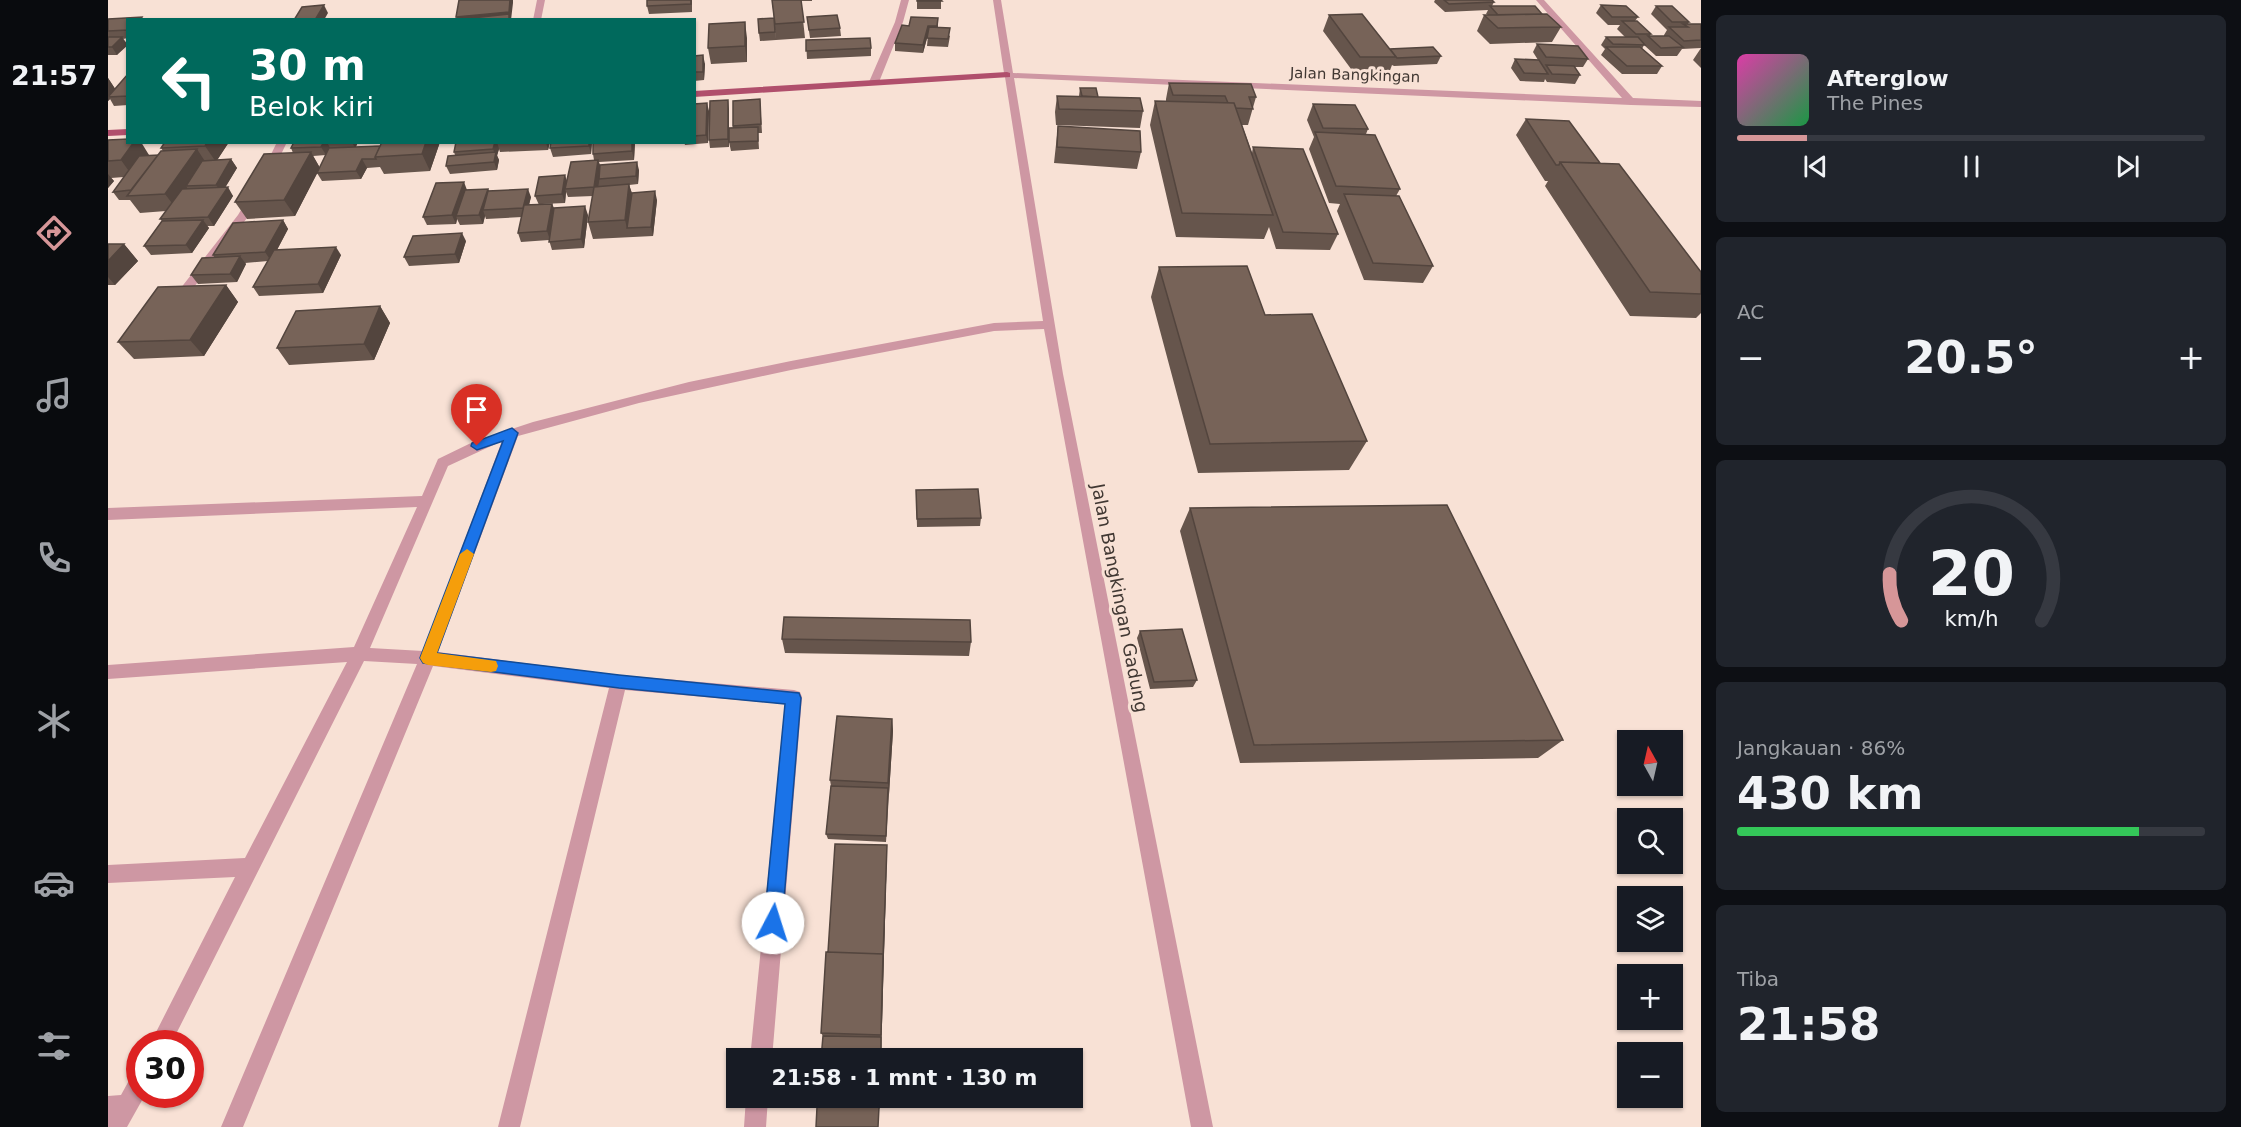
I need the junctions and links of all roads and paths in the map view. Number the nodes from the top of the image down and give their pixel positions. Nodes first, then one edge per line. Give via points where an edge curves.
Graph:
1 (541, 0) edge
2 (905, 0) edge
3 (997, 0) edge
4 (1540, 0) edge
5 (537, 18) edge
6 (1007, 75) junction
7 (874, 82) junction
8 (696, 94) edge
9 (1631, 102) junction
10 (1701, 104) edge
11 (126, 132) edge
12 (108, 134) edge
13 (281, 144) edge
14 (175, 303) edge
15 (1049, 326) junction
16 (512, 433) junction
17 (427, 501) junction
18 (108, 514) edge
19 (359, 654) junction
20 (428, 658) junction
21 (108, 672) edge
22 (619, 682) junction
23 (251, 867) junction
24 (108, 874) edge
25 (167, 1030) edge
26 (762, 1048) edge
27 (118, 1106) edge
28 (756, 1108) edge
29 (115, 1127) edge
30 (232, 1127) edge
31 (509, 1127) edge
32 (755, 1127) edge
33 (1202, 1127) edge

1 - 5 street
2 - 7 street
3 - 6 street, Jalan Bangkingan Gadung
4 - 9 street
6 - 7 main road
6 - 9 street, Jalan Bangkingan
6 - 15 street, Jalan Bangkingan Gadung
7 - 8 main road
9 - 10 street, Jalan Bangkingan
11 - 12 main road
13 - 14 street via 243,216
15 - 16 street via 994,327 667,390
15 - 33 street, Jalan Bangkingan Gadung
16 - 17 street via 464,450 443,463
16 - 20 street
17 - 18 street
17 - 19 street
19 - 20 street
19 - 21 street
19 - 23 street
20 - 22 street
20 - 30 street
22 - 26 street via 794,698
22 - 31 street
23 - 24 street
23 - 25 street
27 - 29 street
28 - 32 street

